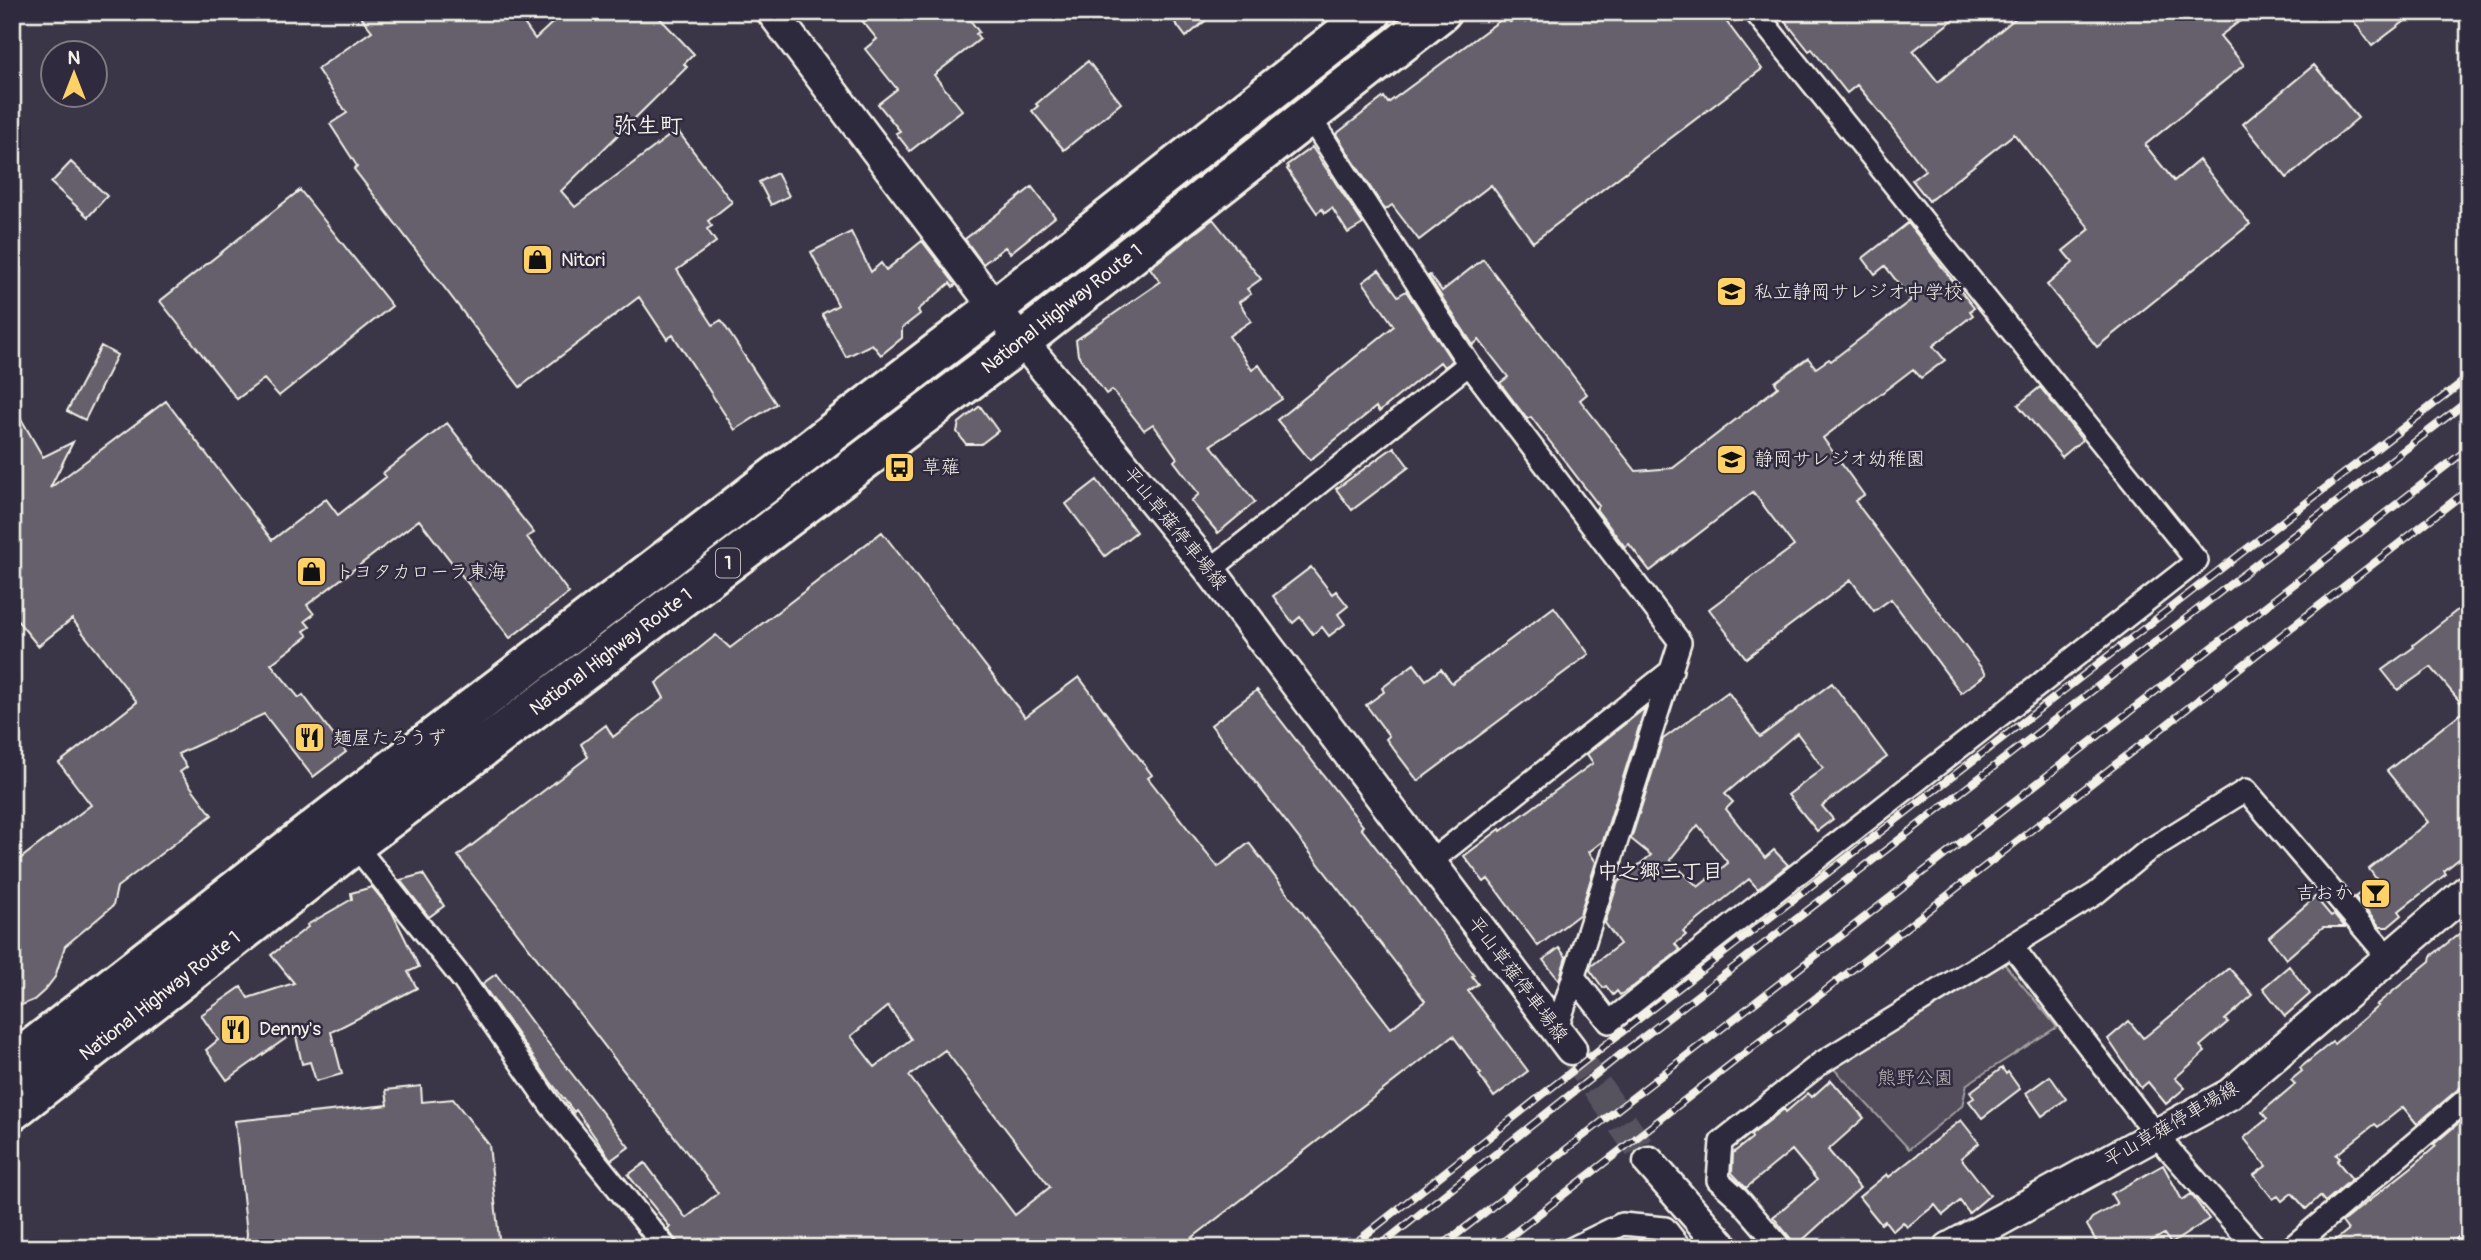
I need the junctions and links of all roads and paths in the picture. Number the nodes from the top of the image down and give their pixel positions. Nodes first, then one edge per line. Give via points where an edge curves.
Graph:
1 (772, 12) edge
2 (1441, 12) edge
3 (1755, 12) edge
4 (1360, 16) edge
5 (1387, 55) junction
6 (1309, 116) junction
7 (995, 308) junction
8 (1023, 340) junction
9 (1469, 364) junction
10 (1210, 570) junction
11 (1672, 670) junction
12 (334, 814) junction
13 (354, 845) junction
14 (1429, 863) junction
15 (2469, 889) edge
16 (2011, 946) junction
17 (2389, 958) junction
18 (1574, 977) junction
19 (1564, 1039) joint
20 (12, 1064) edge
21 (2469, 1097) edge
22 (12, 1111) edge
23 (2156, 1135) junction
24 (1649, 1162) tunnel mouth
25 (666, 1248) edge
26 (1573, 1248) edge
27 (1681, 1248) edge
28 (1724, 1248) edge
29 (1781, 1248) edge
30 (1949, 1248) edge
31 (2256, 1248) edge
32 (2291, 1248) edge

1 - 7 main road, 平山草薙停車場線
2 - 5 highway, National Highway Route 1 / 1
3 - 18 street via 2197,561 1609,1023
4 - 5 street
4 - 7 highway, National Highway Route 1 / 1
5 - 6 highway, National Highway Route 1 / 1
6 - 8 highway, National Highway Route 1 / 1
6 - 9 street
7 - 8 main road, 平山草薙停車場線
7 - 12 highway, National Highway Route 1 / 1
8 - 10 main road, 平山草薙停車場線
8 - 13 highway, National Highway Route 1 / 1
9 - 10 street
9 - 11 street via 1680,642
10 - 14 main road, 平山草薙停車場線
11 - 14 street
11 - 18 street
12 - 13 street
12 - 20 highway, National Highway Route 1 / 1
13 - 22 highway, National Highway Route 1 / 1
13 - 25 street via 463,979 551,1106
14 - 19 main road, 平山草薙停車場線
15 - 17 main road, 平山草薙停車場線
16 - 17 street via 2095,894 2146,852 2246,790
16 - 23 street
16 - 29 street via 1821,1063 1721,1142 1718,1180
17 - 23 main road, 平山草薙停車場線 via 2231,1094
18 - 19 street
21 - 32 street
23 - 30 main road, 平山草薙停車場線
23 - 31 street
24 - 28 main road
26 - 27 street via 1622,1224 1665,1228

